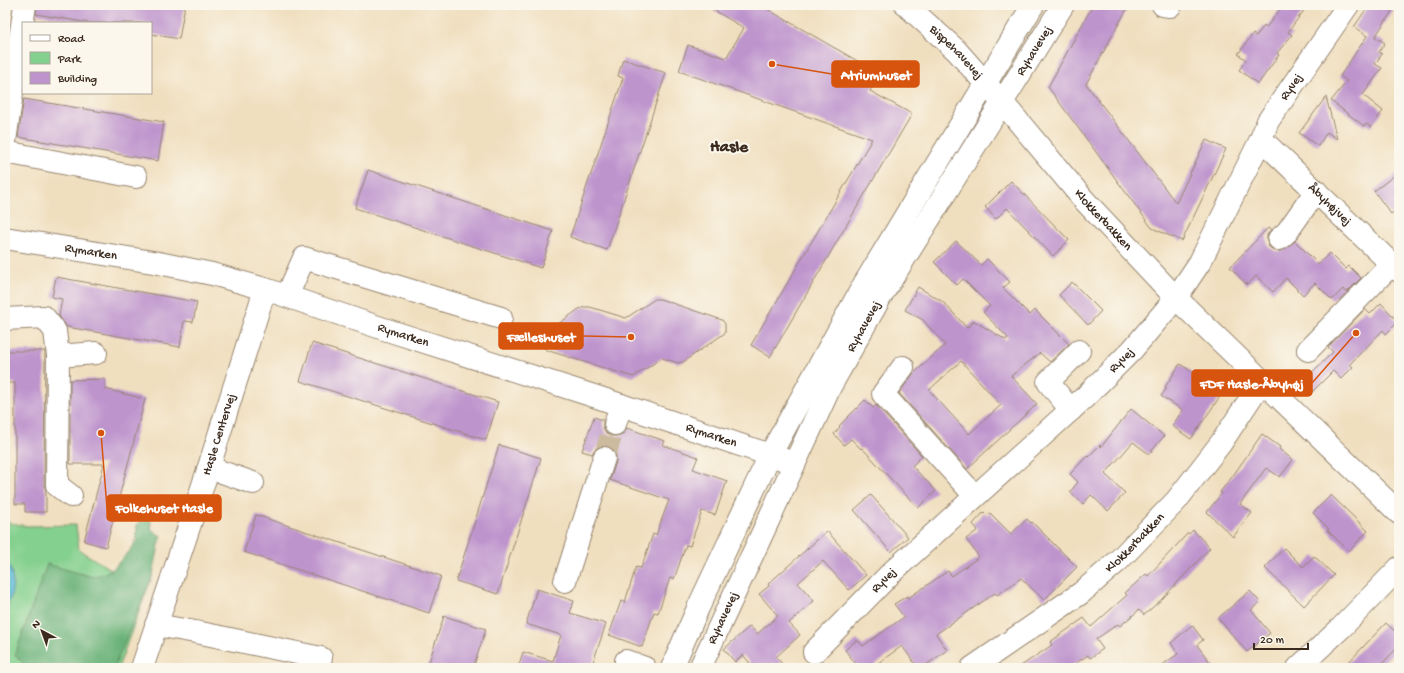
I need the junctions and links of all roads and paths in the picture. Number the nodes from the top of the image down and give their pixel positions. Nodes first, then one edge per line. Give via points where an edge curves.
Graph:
1 (25, 5) edge
2 (906, 5) edge
3 (1033, 5) edge
4 (1063, 5) edge
5 (1163, 5) edge
6 (1171, 5) edge
7 (1348, 5) edge
8 (22, 22) edge
9 (22, 25) edge
10 (986, 83) junction
11 (1002, 102) junction
12 (1261, 139) junction
13 (5, 141) edge
14 (5, 152) edge
15 (136, 177) dead end
16 (1316, 191) junction
17 (5, 238) edge
18 (1279, 239) dead end
19 (1394, 260) edge
20 (265, 289) junction
21 (287, 296) junction
22 (1176, 298) junction
23 (501, 318) dead end
24 (5, 319) edge
25 (1308, 350) dead end
26 (96, 352) dead end
27 (1079, 352) dead end
28 (58, 356) junction
29 (903, 366) dead end
30 (1262, 381) junction
31 (1070, 410) junction
32 (770, 454) junction
33 (604, 458) tunnel mouth
34 (794, 463) junction
35 (208, 470) junction
36 (253, 483) dead end
37 (71, 496) dead end
38 (975, 496) junction
39 (1399, 513) edge
40 (1399, 568) edge
41 (565, 581) dead end
42 (156, 625) junction
43 (814, 652) dead end
44 (322, 658) dead end
45 (142, 668) edge
46 (672, 668) edge
47 (700, 668) edge
48 (972, 668) edge
49 (1298, 668) edge

1 - 8 street
2 - 10 street, Bispehavevej via 956,50
3 - 10 street, Ryhavevej
4 - 11 street, Ryhavevej
5 - 6 street
7 - 12 street, Ryvej via 1268,122
9 - 13 street
10 - 11 street, Bispehavevej
10 - 32 street, Ryhavevej via 863,286
11 - 22 street, Klokkerbakken via 1084,200
11 - 34 street, Ryhavevej via 881,296 831,385
12 - 16 street, Åbyhøjvej
12 - 22 street, Ryvej via 1200,262
14 - 15 street
16 - 18 street via 1288,232
16 - 19 street, Åbyhøjvej
17 - 20 street, Rymarken via 159,263
19 - 25 street
20 - 21 street, Rymarken
20 - 35 street, Hasle Centervej
21 - 23 street via 304,258
21 - 32 street, Rymarken via 384,330 590,394 618,415
22 - 30 street, Klokkerbakken
22 - 31 street, Ryvej via 1132,350
24 - 28 street via 44,317 55,332
26 - 28 street
27 - 31 street via 1048,382
28 - 37 street via 57,485
29 - 38 street via 883,394
30 - 39 street, Klokkerbakken
30 - 48 street, Klokkerbakken via 1221,443 1176,501 1118,561 1081,593
31 - 38 street, Ryvej
32 - 34 street, Rymarken
32 - 46 street, Ryhavevej
33 - 41 street
34 - 47 street, Ryhavevej
35 - 36 street via 219,471
35 - 42 street, Hasle Centervej
38 - 43 street, Ryvej via 892,572
40 - 49 street
42 - 44 street
42 - 45 street, Hasle Centervej

